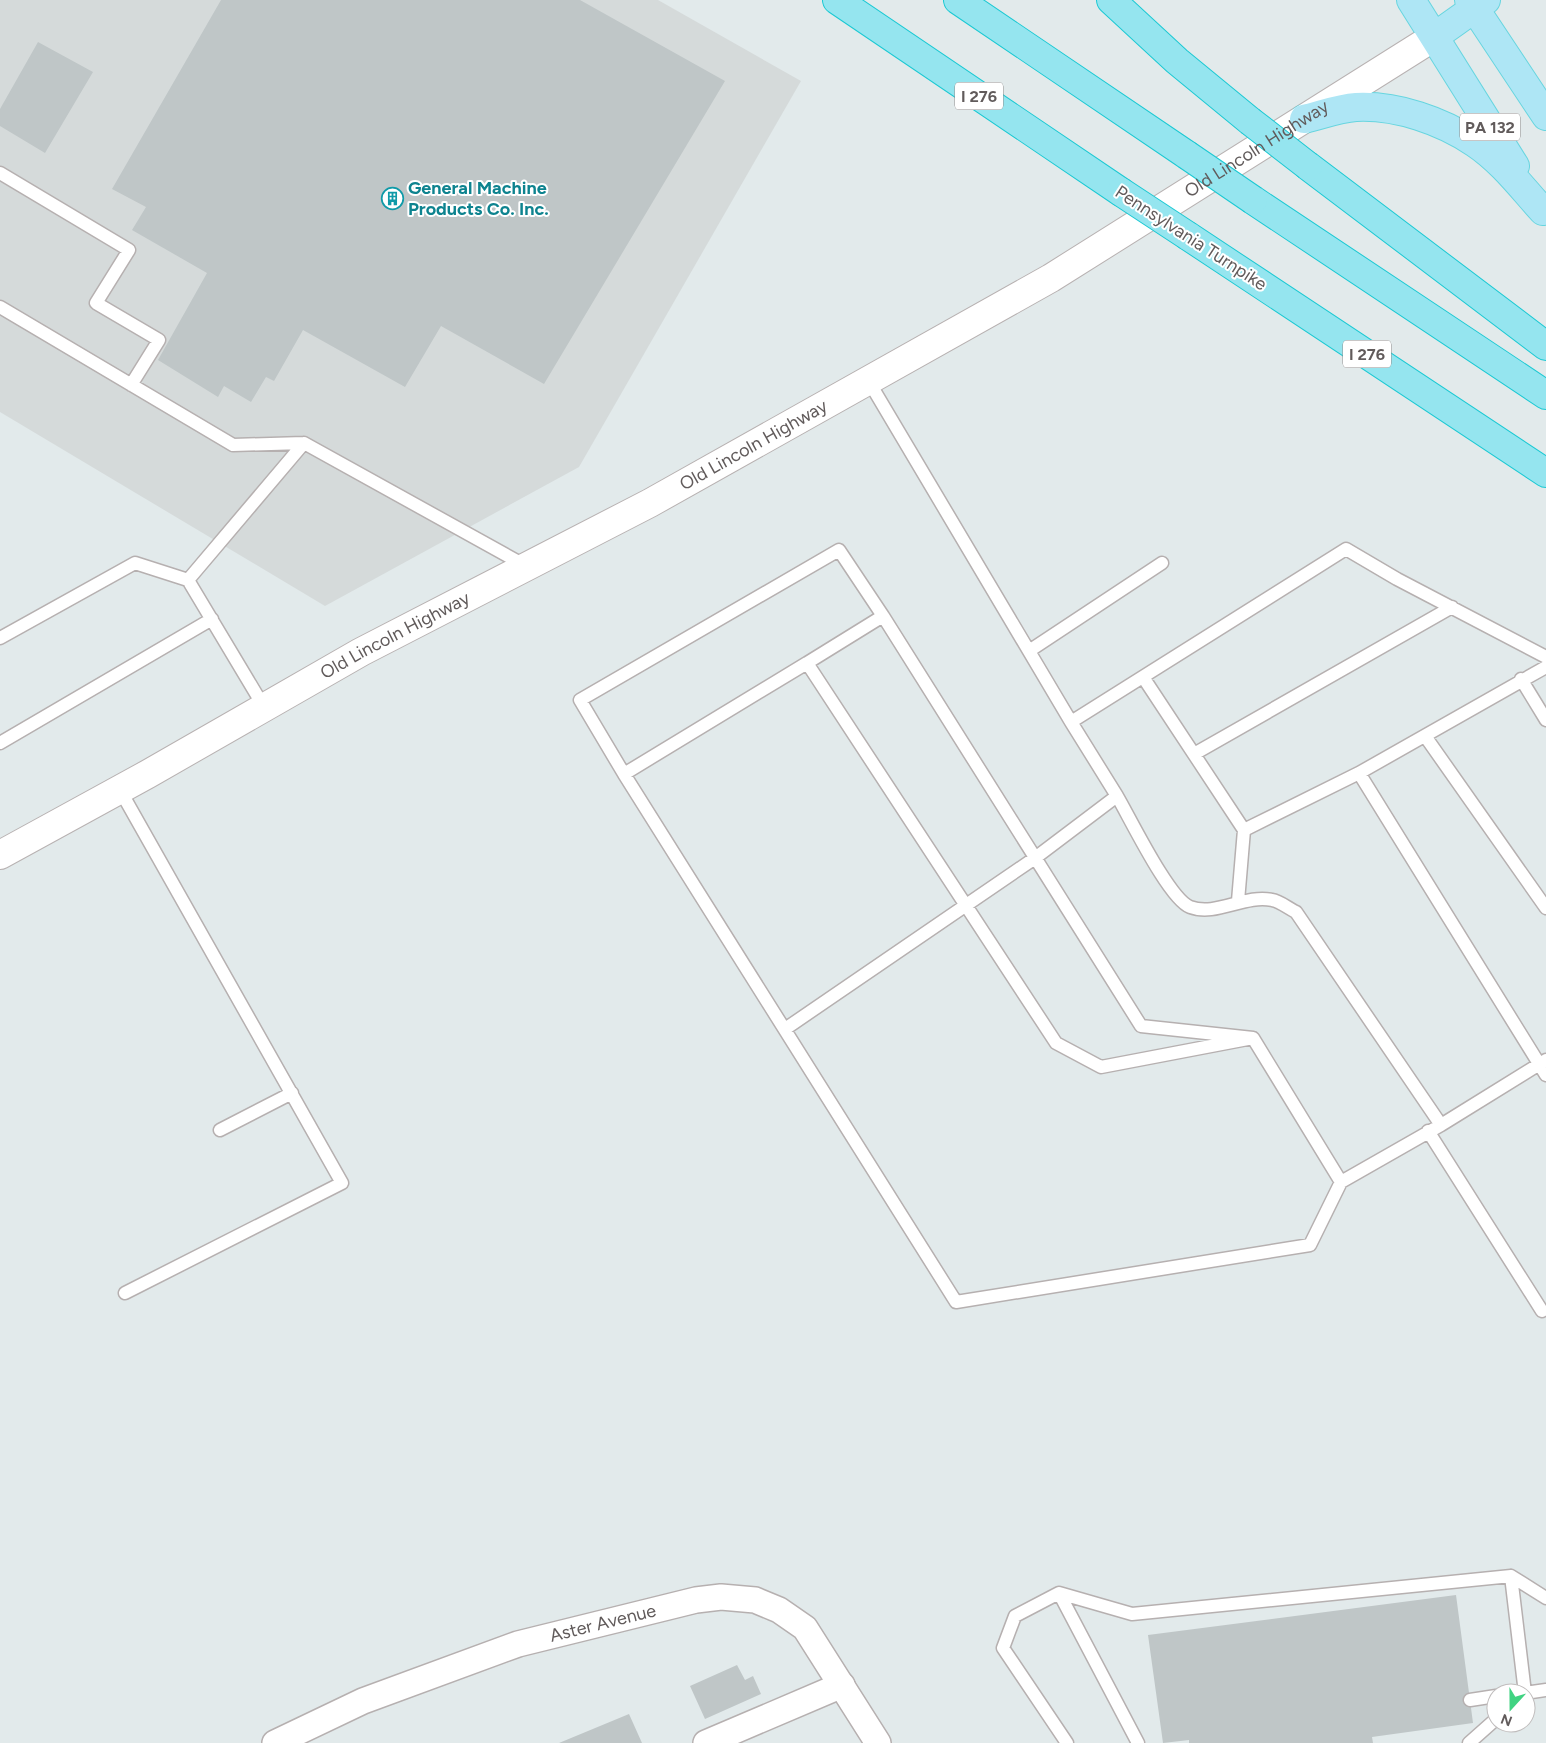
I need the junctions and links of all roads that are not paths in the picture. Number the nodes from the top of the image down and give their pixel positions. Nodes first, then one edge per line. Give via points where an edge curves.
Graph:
1 (837, 0) edge
2 (958, 0) edge
3 (1111, 0) edge
4 (1411, 0) edge
5 (1477, 3) edge
6 (1434, 37) junction
7 (1546, 116) edge
8 (1304, 119) junction
9 (0, 173) edge
10 (1544, 214) edge
11 (0, 307) edge
12 (1546, 346) edge
13 (868, 380) junction
14 (131, 385) junction
15 (1546, 395) edge
16 (304, 443) junction
17 (1546, 473) edge
18 (1162, 563) dead end
19 (527, 566) junction
20 (188, 580) junction
21 (1452, 607) junction
22 (883, 616) junction
23 (212, 619) junction
24 (0, 638) edge
25 (1029, 651) junction
26 (1546, 657) edge
27 (807, 663) junction
28 (1546, 667) edge
29 (1143, 676) junction
30 (1521, 679) junction
31 (264, 707) junction
32 (1546, 720) edge
33 (1071, 722) junction
34 (1425, 736) junction
35 (0, 743) edge
36 (1194, 754) junction
37 (1359, 773) junction
38 (624, 774) junction
39 (120, 790) junction
40 (1118, 796) junction
41 (1244, 830) junction
42 (0, 855) edge
43 (1035, 858) junction
44 (1238, 902) junction
45 (966, 905) junction
46 (1546, 908) edge
47 (785, 1029) junction
48 (1253, 1038) junction
49 (1544, 1066) edge
50 (292, 1093) junction
51 (1442, 1125) junction
52 (220, 1130) dead end
53 (1428, 1131) junction
54 (1341, 1182) junction
55 (126, 1293) dead end
56 (1542, 1311) dead end
57 (1510, 1576) junction
58 (1060, 1593) junction
59 (1546, 1598) edge
60 (1523, 1683) edge
61 (842, 1685) junction
62 (1486, 1698) edge
63 (1470, 1700) dead end
64 (1486, 1728) edge
65 (275, 1743) edge
66 (706, 1743) edge
67 (878, 1743) edge
68 (1067, 1743) edge
69 (1138, 1743) edge
70 (1469, 1743) edge

1 - 17 highway, Pennsylvania Turnpike / I 276, bridge
2 - 15 highway, bridge
3 - 12 highway, bridge via 1177,61 1250,121
4 - 6 main road, PA 132
5 - 6 main road, Old Lincoln Highway
5 - 7 main road, PA 132
6 - 8 main road, Old Lincoln Highway
6 - 10 main road, PA 132
8 - 10 main road via 1355,107 1392,109 1432,121 1476,144 1510,174
8 - 13 main road, Old Lincoln Highway via 1051,278
9 - 14 lane via 128,250 96,303 159,340
11 - 14 lane
13 - 19 main road, Old Lincoln Highway via 650,503
13 - 25 lane
14 - 16 lane via 233,445
16 - 19 lane
16 - 20 lane
18 - 25 lane
19 - 31 main road, Old Lincoln Highway via 360,652
20 - 23 lane
20 - 24 lane via 135,562
21 - 26 lane
21 - 29 lane via 1346,548
21 - 36 lane
22 - 27 lane
22 - 38 lane via 839,550 580,700
22 - 43 lane
23 - 31 lane
23 - 35 lane
25 - 33 lane
27 - 38 lane
27 - 45 lane
28 - 30 lane
29 - 33 lane
29 - 36 lane
30 - 32 lane
30 - 34 lane
31 - 39 main road, Old Lincoln Highway
33 - 40 lane
34 - 37 lane
34 - 46 lane
36 - 41 lane
37 - 41 lane
37 - 49 lane
38 - 47 lane
39 - 42 main road, Old Lincoln Highway
39 - 50 lane
40 - 43 lane
40 - 44 lane via 1170,888 1189,907 1211,910
41 - 44 lane
43 - 45 lane
43 - 48 lane via 1141,1026
44 - 51 lane via 1273,900 1296,912
45 - 47 lane
45 - 48 lane via 1056,1043 1101,1067
47 - 54 lane via 956,1302 1310,1245
48 - 54 lane
49 - 51 lane
50 - 52 lane
50 - 55 lane via 342,1183
51 - 53 lane
53 - 54 lane
53 - 56 lane
57 - 58 lane via 1132,1614
57 - 59 lane
57 - 60 lane
58 - 68 lane via 1015,1616 1003,1648
58 - 69 lane
61 - 65 street, Aster Avenue via 805,1628 779,1610 755,1600 721,1596 518,1644 363,1701
61 - 66 street
61 - 67 street, Aster Avenue
62 - 63 lane
64 - 70 lane

